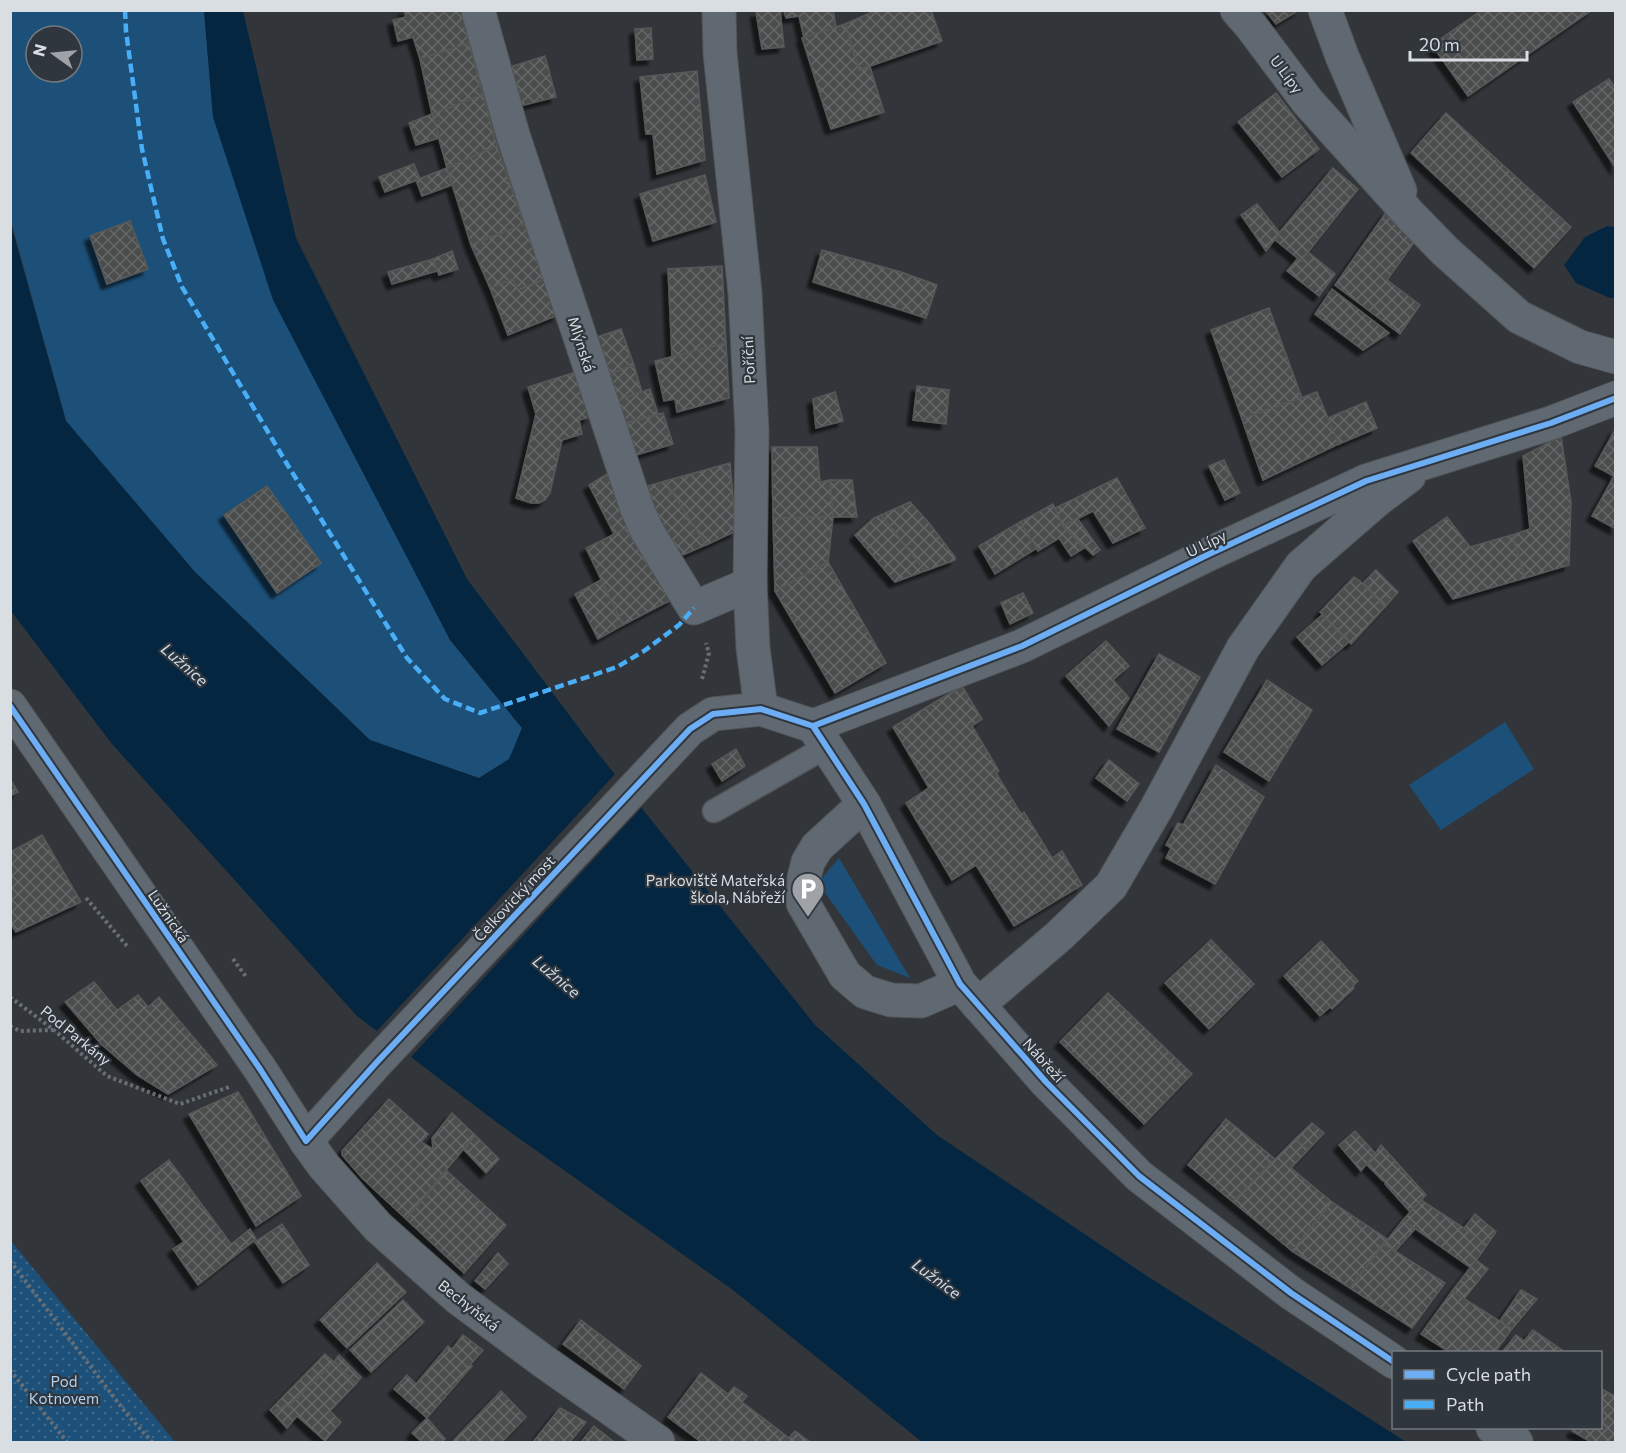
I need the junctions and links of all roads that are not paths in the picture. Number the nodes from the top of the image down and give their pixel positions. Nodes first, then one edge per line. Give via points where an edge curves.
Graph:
1 (478, 10) edge
2 (719, 10) edge
3 (1237, 10) edge
4 (1325, 10) edge
5 (1410, 215) junction
6 (1616, 357) edge
7 (1616, 398) edge
8 (1428, 462) junction
9 (750, 584) junction
10 (10, 706) edge
11 (761, 710) junction
12 (819, 736) junction
13 (864, 804) junction
14 (714, 812) dead end
15 (969, 994) junction
16 (306, 1141) junction
17 (1392, 1361) edge
18 (1495, 1429) edge
19 (658, 1443) edge
20 (1516, 1443) edge

1 - 9 street, Mlýnská via 513,135 647,531 694,608
2 - 9 street, Poříční via 745,293 752,431
3 - 5 street, U Lípy via 1308,102
4 - 5 street
5 - 6 street, U Lípy via 1519,317 1580,347
7 - 8 street, U Lípy
8 - 12 street, U Lípy via 1366,481 1022,646
8 - 15 street via 1300,566 1244,648 1111,886 1059,936
9 - 11 street, Poříční
10 - 16 street, Lužnická
11 - 12 street
11 - 16 street, Čelkovický most via 713,714 690,729
12 - 13 street, Nábřeží
12 - 14 lane
13 - 15 street, Nábřeží
13 - 15 street via 817,847 808,861 803,903 845,975 865,992 891,1000 921,1001
15 - 17 street, Nábřeží via 1046,1082 1139,1176 1291,1293
16 - 19 street, Bechyňská via 378,1227 458,1298
18 - 20 street

